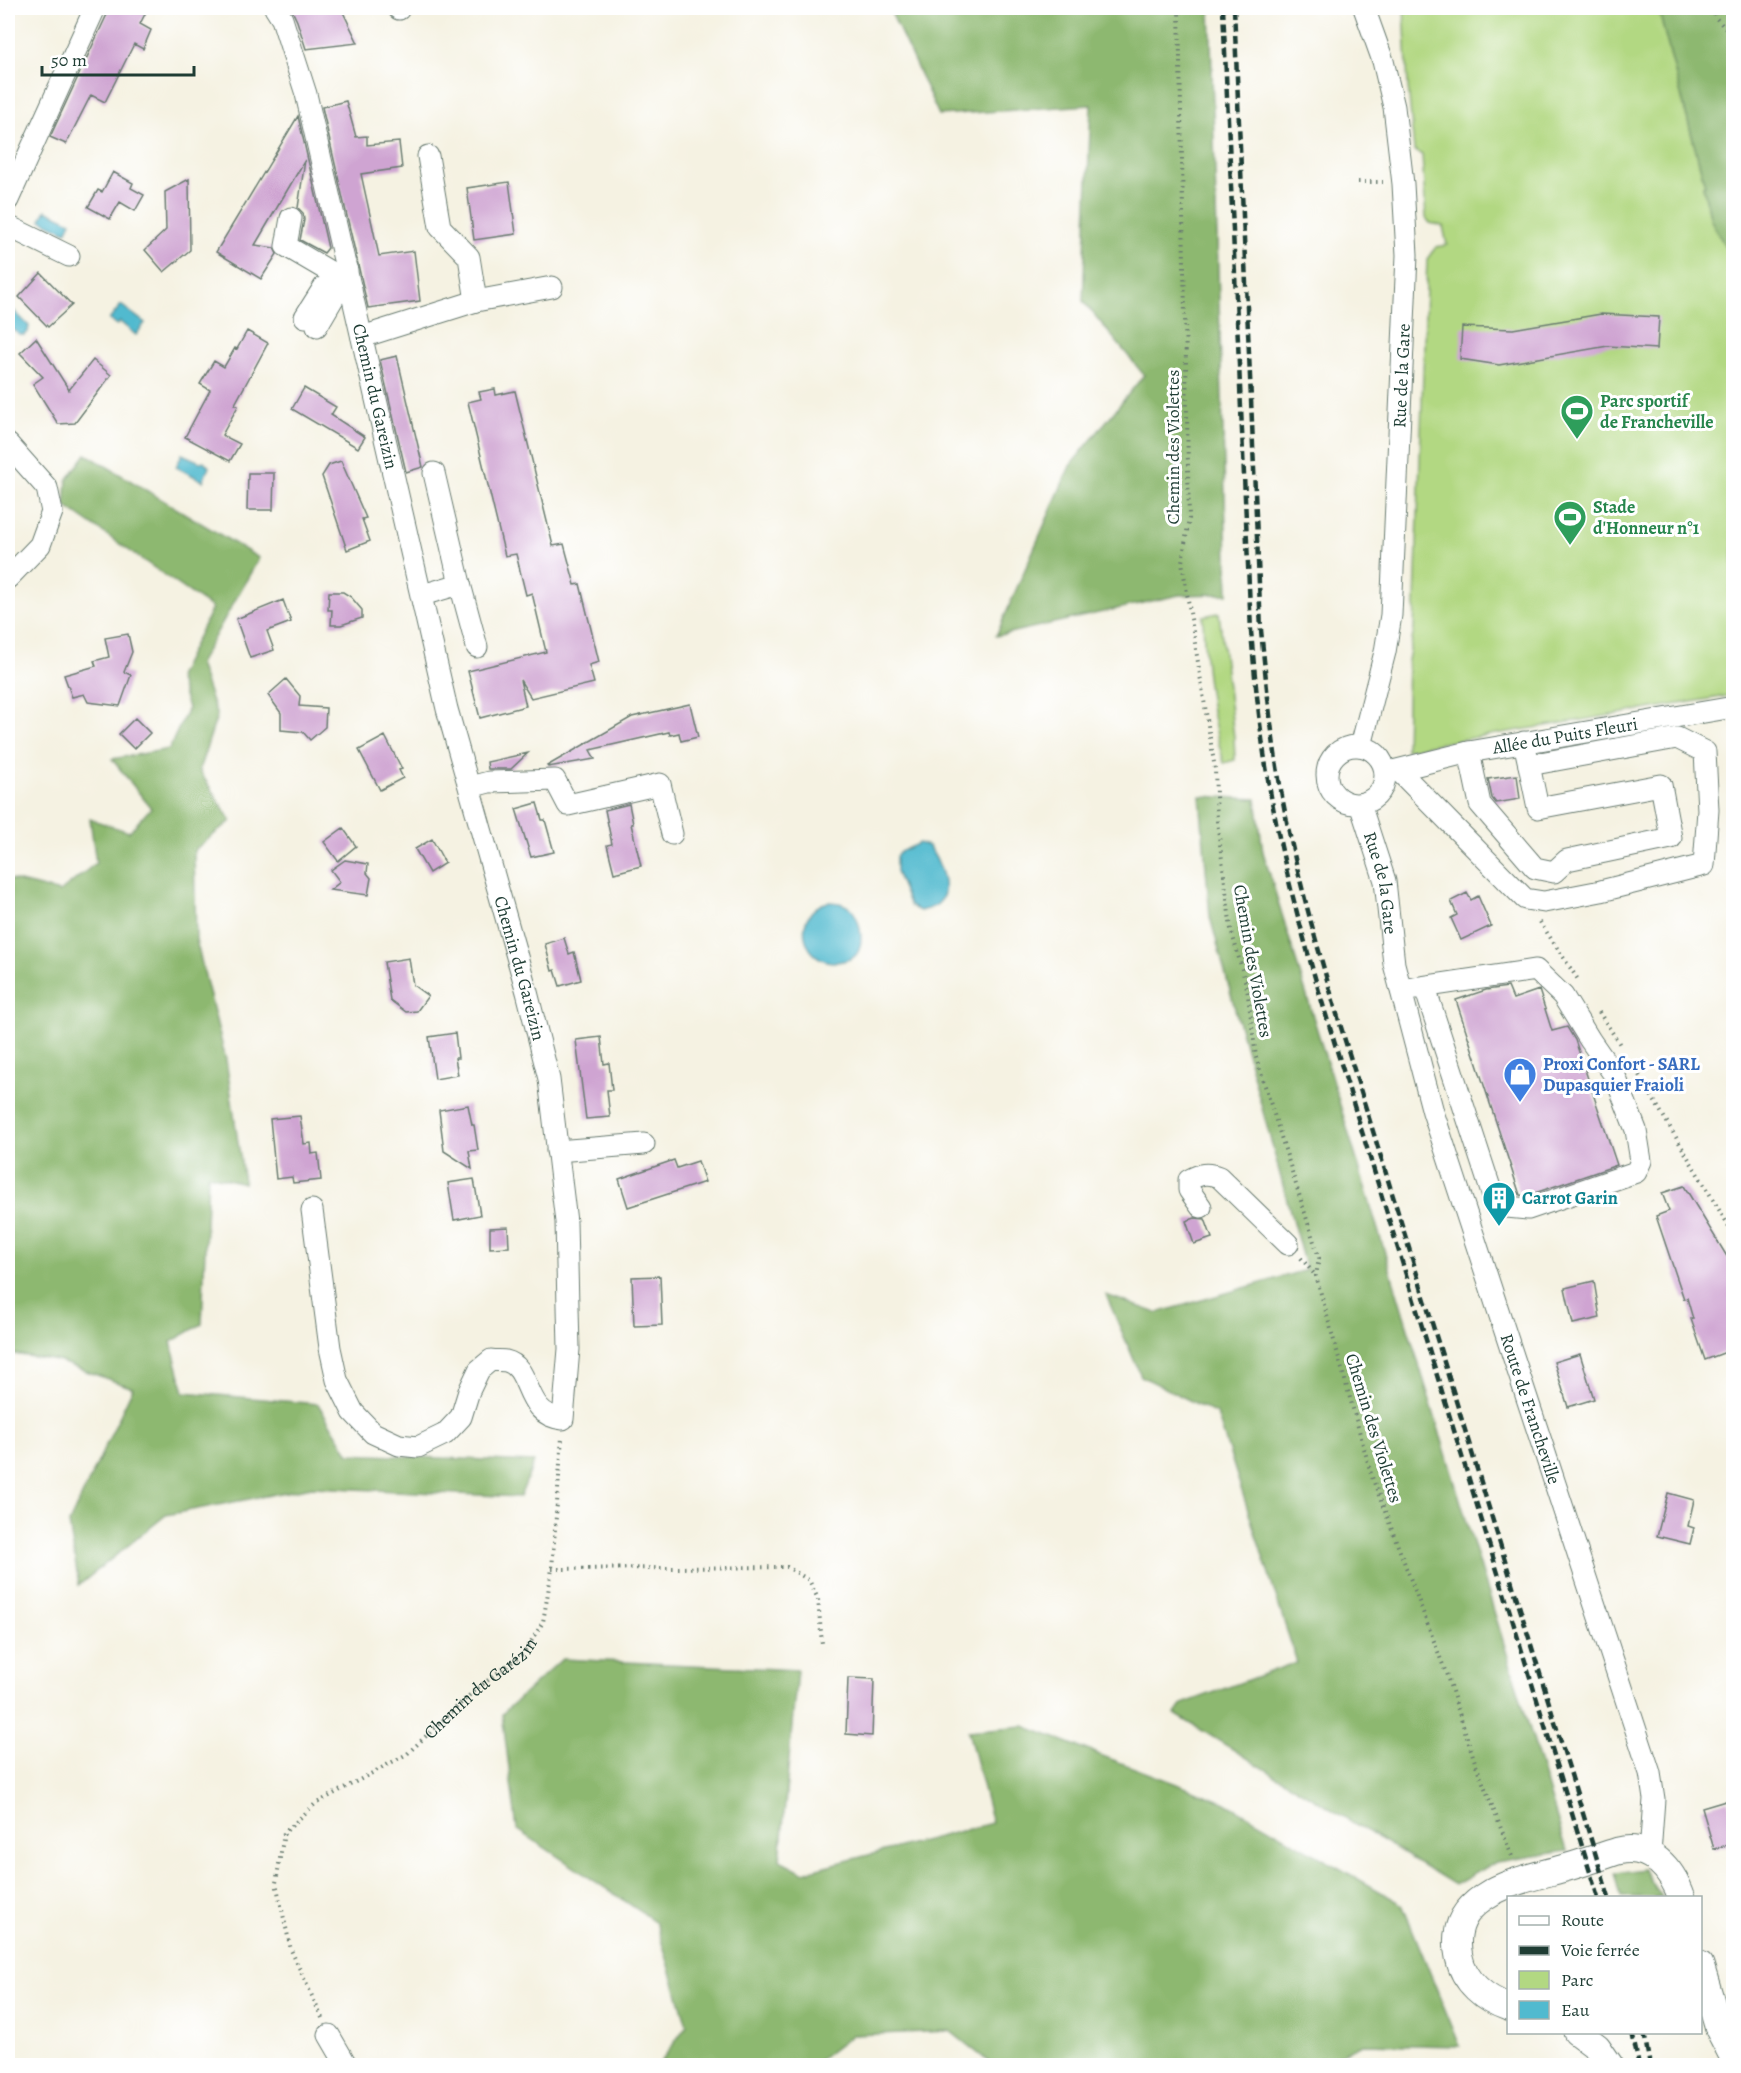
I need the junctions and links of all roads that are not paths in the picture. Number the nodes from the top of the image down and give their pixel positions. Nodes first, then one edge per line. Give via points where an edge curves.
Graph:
1 (95, 8) edge
2 (275, 8) edge
3 (1364, 8) edge
4 (428, 156) dead end
5 (8, 200) edge
6 (291, 218) dead end
7 (8, 226) edge
8 (69, 256) dead end
9 (343, 277) junction
10 (552, 287) dead end
11 (476, 301) junction
12 (311, 322) dead end
13 (362, 337) junction
14 (8, 444) edge
15 (434, 473) dead end
16 (8, 578) edge
17 (460, 584) junction
18 (422, 595) junction
19 (477, 648) dead end
20 (1734, 707) edge
21 (1524, 742) junction
22 (1361, 746) junction
23 (1469, 752) junction
24 (1529, 765) junction
25 (1392, 772) junction
26 (470, 787) junction
27 (1360, 804) junction
28 (672, 834) dead end
29 (1394, 964) joint
30 (1425, 988) junction
31 (1401, 990) junction
32 (644, 1144) dead end
33 (557, 1151) junction
34 (1496, 1206) junction
35 (1202, 1207) dead end
36 (312, 1210) dead end
37 (1467, 1215) junction
38 (1288, 1244) dead end
39 (1650, 1854) junction
40 (1681, 1896) edge
41 (1702, 1969) edge
42 (1507, 2006) edge
43 (1580, 2034) edge
44 (329, 2036) road end
45 (1734, 2058) edge
46 (347, 2066) edge
47 (1610, 2066) edge

1 - 5 street
2 - 9 street, Chemin du Gareizin via 306,94
3 - 22 street, Rue de la Gare via 1394,106 1407,255 1391,615
4 - 11 street via 440,227 469,257
6 - 9 street via 286,246
7 - 8 street
9 - 12 street via 337,292
9 - 13 street, Chemin du Gareizin
10 - 11 street
11 - 13 street
13 - 18 street, Chemin du Gareizin
14 - 16 street via 47,488 52,512 40,545
15 - 17 street
17 - 18 street
17 - 19 street
18 - 26 street, Chemin du Gareizin via 447,709
20 - 21 street, Allée du Puits Fleuri
21 - 23 street, Allée du Puits Fleuri
21 - 24 street
22 - 25 street via 1378,755
22 - 27 street via 1343,748 1327,770 1329,788 1335,795 1342,801
23 - 24 street via 1480,804 1535,868 1554,872 1567,860 1671,838 1661,784 1538,808
23 - 25 street, Allée du Puits Fleuri
24 - 25 street via 1677,738 1706,752 1708,810 1704,865 1544,902 1525,898
25 - 27 street via 1376,796
26 - 28 street via 489,782 555,780 568,805 660,784
26 - 33 street, Chemin du Gareizin via 549,1078
27 - 29 street, Rue de la Gare via 1385,881
29 - 31 street, Route de Francheville
30 - 31 street
30 - 34 street
30 - 34 street via 1536,970 1563,996 1615,1076 1636,1131 1641,1161 1636,1172 1528,1209
31 - 37 street, Route de Francheville via 1433,1112
32 - 33 street
33 - 36 street, Chemin du Gareizin via 566,1222 569,1349 563,1419 539,1411 518,1370 508,1361 491,1360 479,1370 461,1417 445,1434 418,1447 373,1433 353,1412 337,1380
34 - 37 street
35 - 38 street via 1189,1190 1189,1180 1200,1174 1219,1177
37 - 39 street, Route de Francheville via 1650,1773 1654,1800
39 - 40 main road via 1669,1871
39 - 42 main road via 1625,1849 1521,1880 1490,1892 1475,1903 1463,1920 1458,1938 1461,1966 1471,1983
41 - 45 main road via 1716,2022
43 - 47 main road via 1597,2047
44 - 46 street

